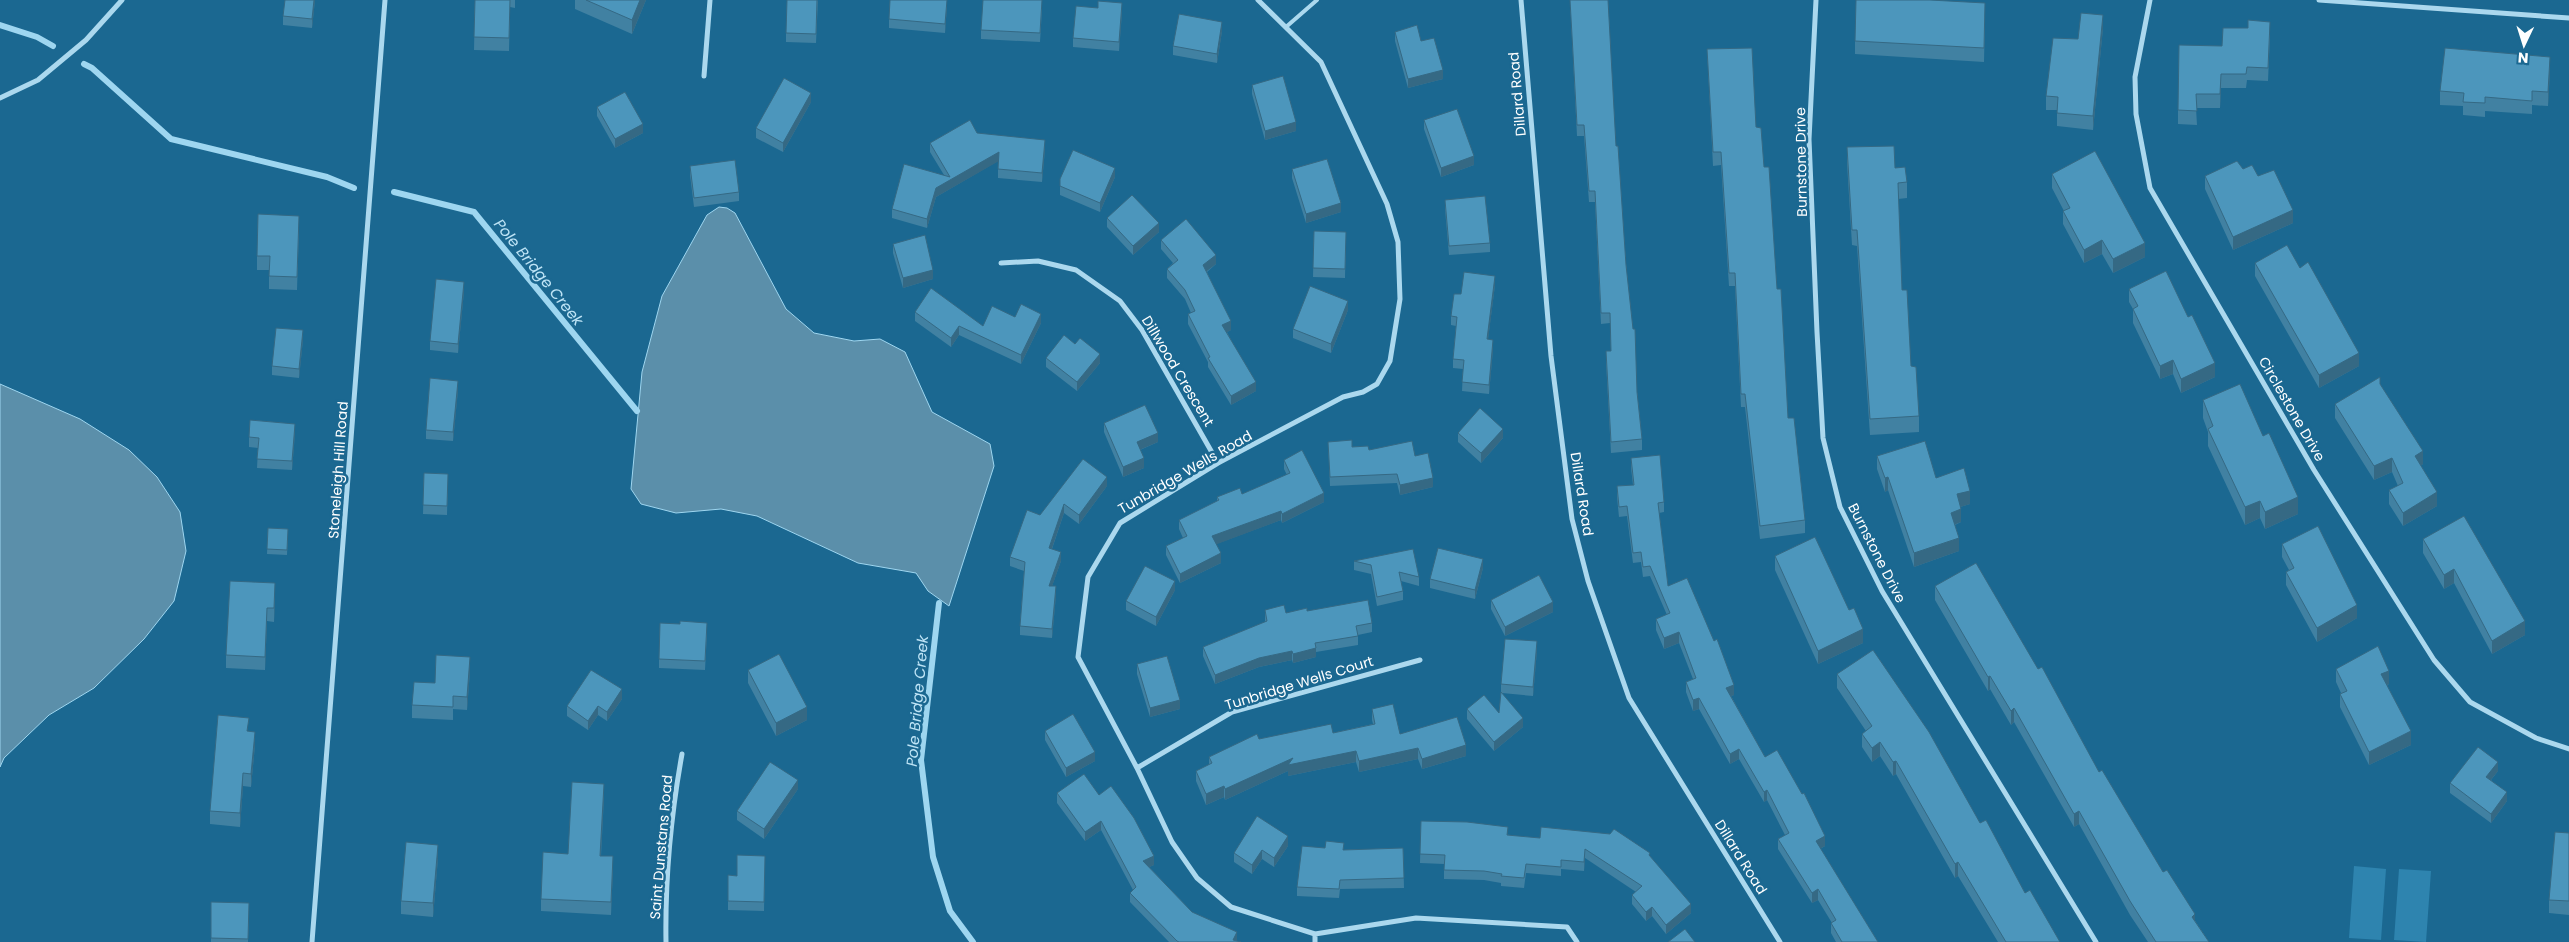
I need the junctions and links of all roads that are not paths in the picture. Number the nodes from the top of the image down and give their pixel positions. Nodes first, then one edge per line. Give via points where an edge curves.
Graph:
1 (122, 0) edge
2 (385, 0) edge
3 (710, 0) edge
4 (1258, 0) edge
5 (1317, 0) edge
6 (1521, 0) edge
7 (1816, 0) edge
8 (2150, 0) edge
9 (2319, 0) edge
10 (2569, 18) edge
11 (1286, 27) junction
12 (704, 76) dead end
13 (0, 98) edge
14 (1001, 263) dead end
15 (1218, 463) junction
16 (1420, 660) dead end
17 (2569, 749) edge
18 (682, 754) dead end
19 (1137, 768) junction
20 (1314, 934) junction
21 (312, 942) edge
22 (666, 942) edge
23 (1315, 942) edge
24 (1577, 942) edge
25 (1780, 942) edge
26 (2096, 942) edge

1 - 13 street via 86,40 38,80
2 - 21 street, Stoneleigh Hill Road
3 - 12 street
4 - 11 street, Tunbridge Wells Road
5 - 11 lane
6 - 25 street, Dillard Road via 1551,356 1572,519 1588,581 1629,698
7 - 26 street, Burnstone Drive via 1809,139 1817,332 1823,438 1840,507 1882,591
8 - 17 street, Circlestone Drive via 2135,77 2136,114 2150,188 2314,470 2434,660 2470,702 2536,738
9 - 10 street
11 - 15 street, Tunbridge Wells Road via 1321,62 1387,204 1398,242 1400,299 1390,361 1377,384 1364,392 1343,397
14 - 15 street, Dillwood Crescent via 1038,262 1076,270 1120,301 1142,330
15 - 19 street, Tunbridge Wells Road via 1120,523 1088,577 1078,657
16 - 19 street, Tunbridge Wells Court via 1232,712
18 - 22 street, Saint Dunstans Road via 675,792
19 - 20 street, Tunbridge Wells Road via 1172,842 1197,878 1231,908
20 - 23 street
20 - 24 street, Tunbridge Wells Road via 1416,918 1567,928

